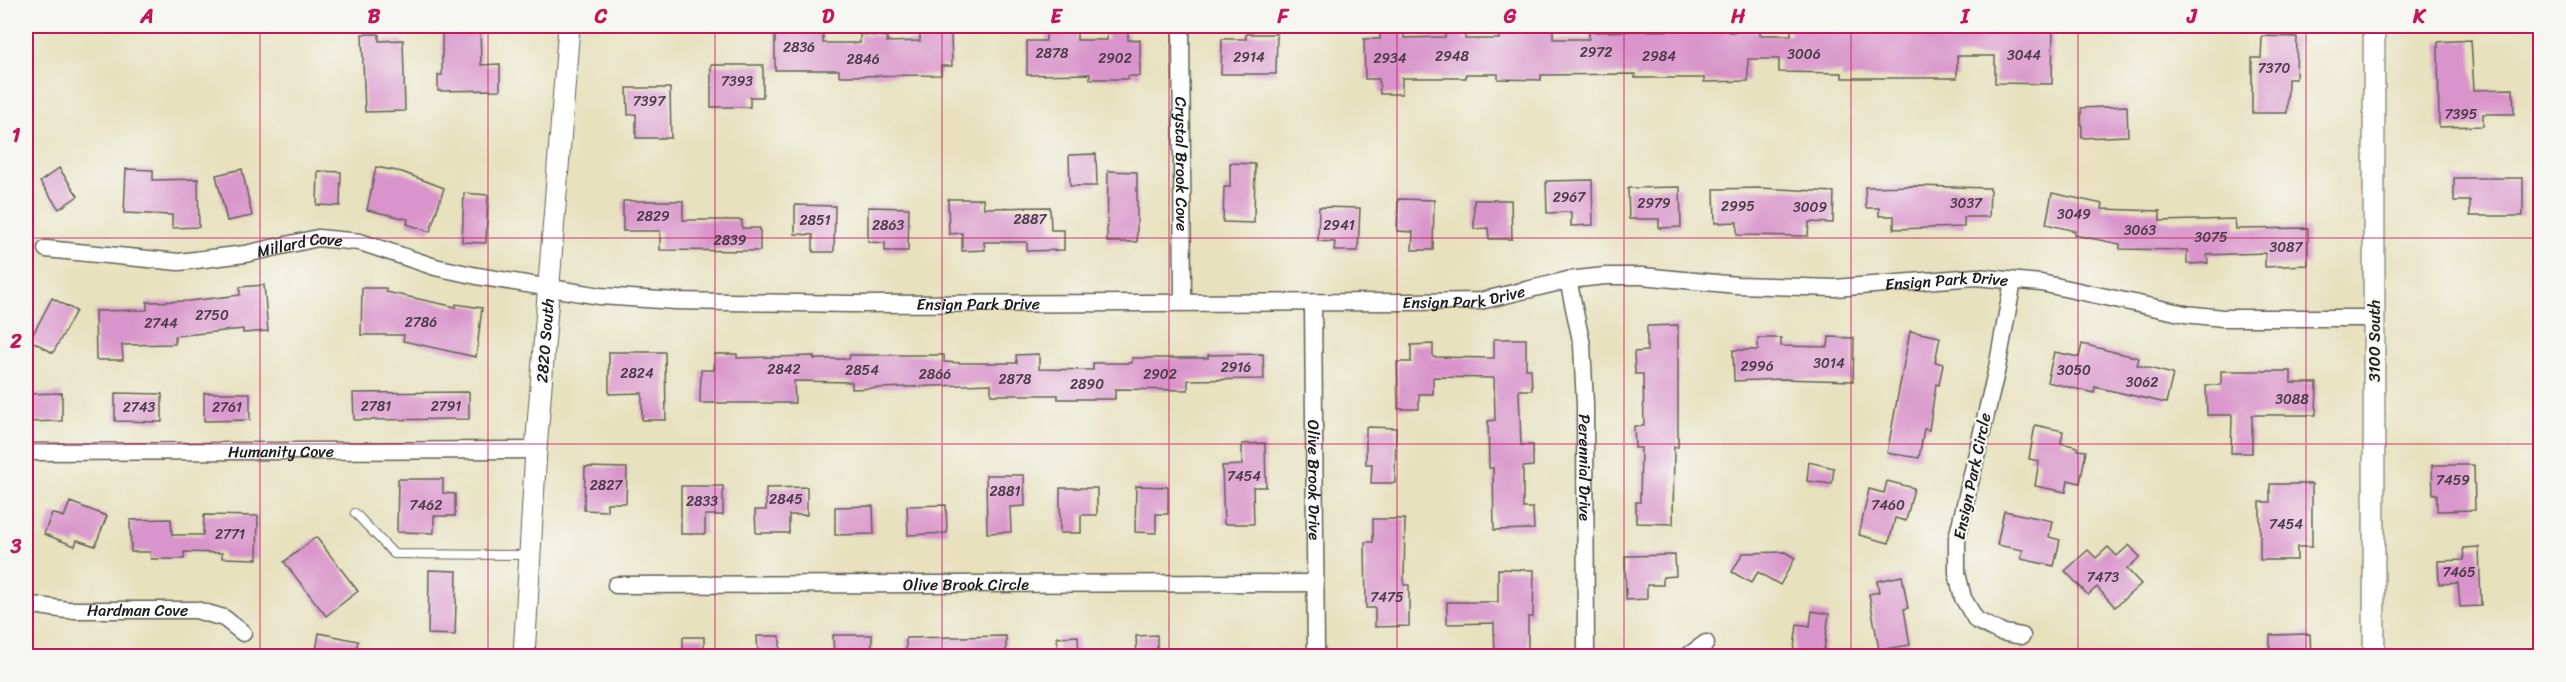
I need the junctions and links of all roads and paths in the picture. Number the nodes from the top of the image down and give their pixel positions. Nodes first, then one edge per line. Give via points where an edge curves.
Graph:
1 (569, 26) edge
2 (1181, 26) edge
3 (2374, 26) edge
4 (46, 249) dead end
5 (1568, 280) junction
6 (2013, 281) junction
7 (548, 289) junction
8 (1183, 302) junction
9 (1313, 303) junction
10 (2374, 318) junction
11 (536, 450) junction
12 (26, 452) edge
13 (355, 513) dead end
14 (530, 555) junction
15 (1314, 583) junction
16 (615, 585) dead end
17 (26, 604) edge
18 (243, 633) dead end
19 (2022, 636) dead end
20 (1706, 643) dead end
21 (524, 657) edge
22 (1316, 657) edge
23 (1586, 657) edge
24 (1688, 657) edge
25 (2374, 657) edge

1 - 7 street, 2820 South
2 - 8 street, Crystal Brook Cove
3 - 10 street, 3100 South
4 - 7 street, Millard Cove via 179,262 223,258 318,238 360,242 435,267
5 - 6 street, Ensign Park Drive via 1642,276 1737,285 1834,288 1976,277
5 - 9 street, Ensign Park Drive via 1480,301
5 - 23 street, Perennial Drive via 1582,345 1585,404
6 - 10 street, Ensign Park Drive via 2223,318
6 - 19 street, Ensign Park Circle via 1957,538 1957,573 1963,598 1976,620 2000,632
7 - 8 street, Ensign Park Drive via 611,297 763,303
7 - 11 street, 2820 South
8 - 9 street, Ensign Park Drive
9 - 15 street, Olive Brook Drive
10 - 25 street, 3100 South
11 - 12 street, Humanity Cove
11 - 14 street, 2820 South
13 - 14 lane via 394,554
14 - 21 street, 2820 South
15 - 16 street, Olive Brook Circle
15 - 22 street, Olive Brook Drive
17 - 18 street, Hardman Cove via 67,610 196,610 224,618
20 - 24 street

